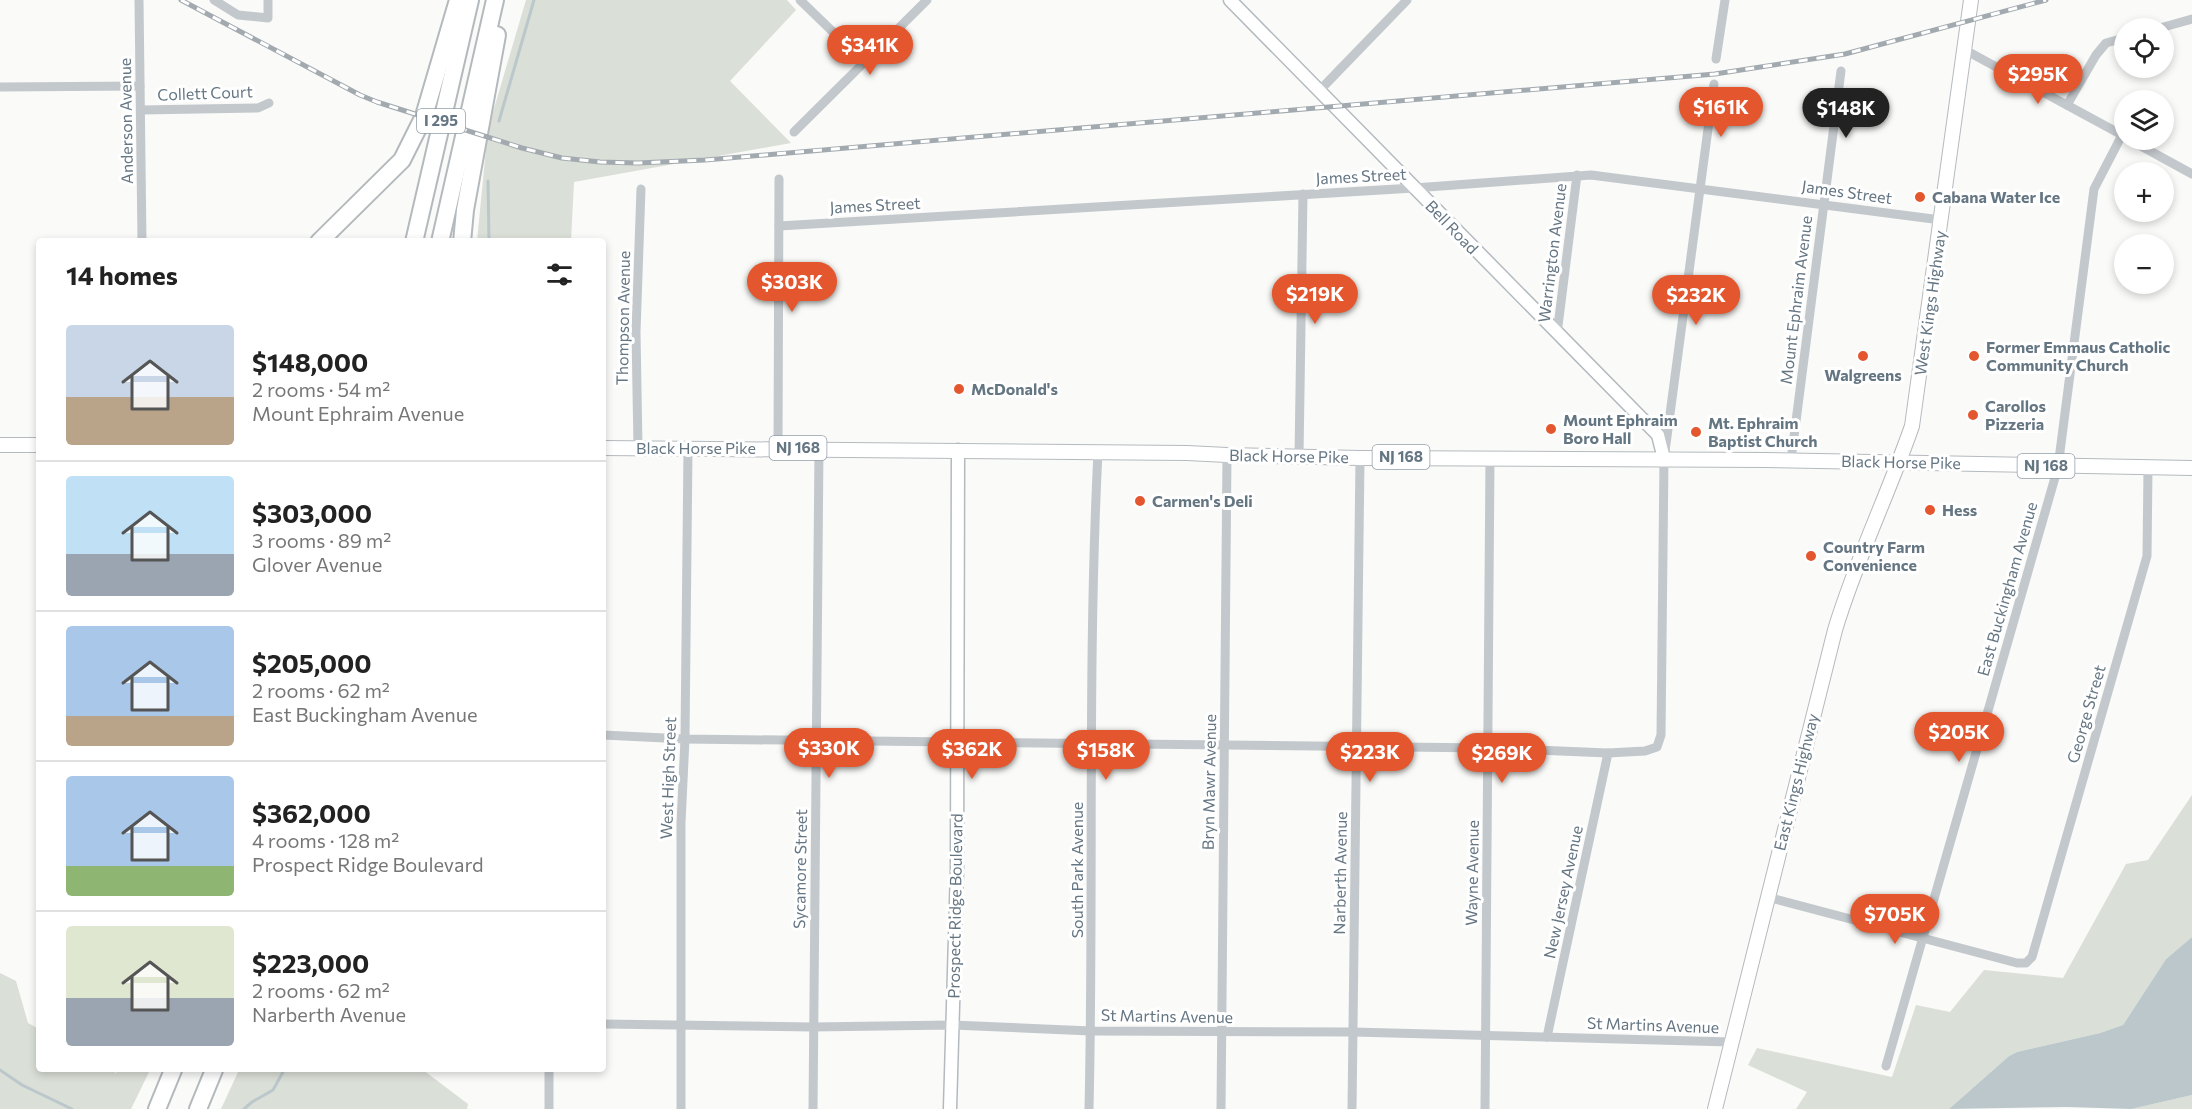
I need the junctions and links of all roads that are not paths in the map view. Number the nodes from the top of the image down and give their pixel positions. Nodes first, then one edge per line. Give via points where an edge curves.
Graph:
1 (139, 0) edge
2 (214, 0) edge
3 (268, 0) edge
4 (458, 0) edge
5 (470, 0) edge
6 (495, 0) edge
7 (503, 0) edge
8 (800, 0) edge
9 (927, 0) edge
10 (1407, 0) edge
11 (1725, 0) edge
12 (1971, 0) edge
13 (1238, 3) edge
14 (2192, 20) edge
15 (2174, 24) edge
16 (2114, 42) edge
17 (1965, 50) junction
18 (1716, 59) dead end
19 (865, 63) junction
20 (1841, 71) dead end
21 (1714, 84) dead end
22 (140, 86) junction
23 (0, 87) edge
24 (1320, 90) junction
25 (269, 103) dead end
26 (2067, 105) junction
27 (141, 110) junction
28 (2114, 130) edge
29 (794, 132) dead end
30 (2118, 150) edge
31 (2149, 150) edge
32 (2192, 174) edge
33 (1577, 175) junction
34 (779, 179) dead end
35 (1414, 188) junction
36 (641, 189) dead end
37 (1701, 189) junction
38 (1303, 194) junction
39 (1824, 204) junction
40 (1941, 220) junction
41 (779, 226) junction
42 (142, 238) edge
43 (323, 238) edge
44 (415, 238) edge
45 (441, 238) edge
46 (462, 238) edge
47 (1557, 334) junction
48 (0, 445) edge
49 (36, 445) edge
50 (606, 448) edge
51 (638, 448) junction
52 (688, 448) junction
53 (778, 448) junction
54 (819, 449) junction
55 (958, 450) junction
56 (1098, 452) junction
57 (1227, 455) junction
58 (1299, 456) junction
59 (1360, 458) junction
60 (1490, 458) junction
61 (1664, 459) junction
62 (1791, 460) junction
63 (1900, 462) junction
64 (2058, 467) junction
65 (2148, 468) junction
66 (2192, 468) edge
67 (606, 735) edge
68 (685, 739) junction
69 (816, 740) junction
70 (958, 741) junction
71 (1092, 742) junction
72 (1224, 745) junction
73 (1357, 748) junction
74 (1488, 748) junction
75 (1608, 753) junction
76 (1767, 897) junction
77 (1923, 938) junction
78 (606, 1024) edge
79 (952, 1025) junction
80 (682, 1026) junction
81 (813, 1027) junction
82 (1091, 1031) junction
83 (1222, 1032) junction
84 (1353, 1032) junction
85 (1486, 1036) junction
86 (1547, 1037) junction
87 (1731, 1042) junction
88 (1886, 1066) dead end
89 (172, 1072) edge
90 (213, 1072) edge
91 (549, 1072) edge
92 (157, 1109) edge
93 (198, 1109) edge
94 (549, 1109) edge
95 (681, 1109) edge
96 (813, 1109) edge
97 (950, 1109) edge
98 (1089, 1109) edge
99 (1221, 1109) edge
100 (1352, 1109) edge
101 (1485, 1109) edge
102 (1715, 1109) edge

1 - 22 street, Anderson Avenue
2 - 3 street via 238,15 268,18
4 - 43 highway via 424,116 402,160
5 - 44 highway, I 295
6 - 45 highway, I 295
7 - 46 highway
8 - 19 street
9 - 19 street
10 - 24 street
11 - 18 street
12 - 17 main road, West Kings Highway
13 - 24 street, Bell Road
14 - 15 street
16 - 26 street via 2096,55
17 - 26 street
17 - 40 main road, West Kings Highway
19 - 29 street
20 - 39 street, Mount Ephraim Avenue
21 - 37 street
22 - 23 street
22 - 27 street, Anderson Avenue
24 - 35 street, Bell Road
25 - 27 street, Collett Court via 258,108
26 - 28 street
27 - 42 street, Anderson Avenue
30 - 64 street, East Buckingham Avenue via 2094,189
31 - 32 street
33 - 35 street, James Street
33 - 37 street, James Street
33 - 47 street, Warrington Avenue
34 - 41 street
35 - 38 street, James Street
35 - 47 street, Bell Road
36 - 51 street, Thompson Avenue via 636,332
37 - 39 street, James Street
37 - 61 street
38 - 41 street, James Street
38 - 58 street
39 - 40 street, James Street
39 - 62 street, Mount Ephraim Avenue
40 - 63 main road, West Kings Highway via 1912,426
41 - 53 street
47 - 61 street, Bell Road via 1658,435
48 - 49 main road
50 - 51 main road, Black Horse Pike / NJ 168
51 - 52 main road, Black Horse Pike / NJ 168
52 - 53 main road, Black Horse Pike / NJ 168
52 - 68 street, West High Street
53 - 54 main road, Black Horse Pike / NJ 168
54 - 55 main road, Black Horse Pike / NJ 168
54 - 69 street, Sycamore Street
55 - 56 main road, Black Horse Pike / NJ 168
55 - 70 street, Prospect Ridge Boulevard
56 - 57 main road, Black Horse Pike / NJ 168
56 - 71 street, South Park Avenue
57 - 58 main road, Black Horse Pike / NJ 168
57 - 72 street, Bryn Mawr Avenue
58 - 59 main road, Black Horse Pike / NJ 168
59 - 60 main road, Black Horse Pike / NJ 168
59 - 73 street, Narberth Avenue
60 - 61 main road, Black Horse Pike / NJ 168
60 - 74 street, Wayne Avenue
61 - 62 main road, Black Horse Pike / NJ 168
61 - 75 street via 1661,735 1657,747
62 - 63 main road, Black Horse Pike / NJ 168
63 - 64 main road, Black Horse Pike / NJ 168
63 - 76 main road, East Kings Highway via 1837,622
64 - 65 main road, Black Horse Pike / NJ 168
64 - 77 street, East Buckingham Avenue
65 - 66 main road, Black Horse Pike / NJ 168
65 - 77 street, George Street via 2147,556 2032,957 2026,963 2017,963
67 - 68 street
68 - 69 street
68 - 80 street, West High Street via 681,823
69 - 70 street
69 - 81 street, Sycamore Street
70 - 71 street
70 - 79 street, Prospect Ridge Boulevard
71 - 72 street
71 - 82 street, South Park Avenue
72 - 73 street
72 - 83 street, Bryn Mawr Avenue
73 - 74 street
73 - 84 street, Narberth Avenue
74 - 75 street
74 - 85 street, Wayne Avenue
75 - 86 street, New Jersey Avenue
76 - 77 street
76 - 87 main road, East Kings Highway
77 - 88 street, East Buckingham Avenue
78 - 80 street, St Martins Avenue
79 - 81 street, St Martins Avenue
79 - 82 street, St Martins Avenue
79 - 97 street, Prospect Ridge Boulevard
80 - 81 street, St Martins Avenue
80 - 95 street, West High Street
81 - 96 street, Sycamore Street
82 - 83 street, St Martins Avenue
82 - 98 street, South Park Avenue
83 - 84 street, St Martins Avenue
83 - 99 street, Bryn Mawr Avenue
84 - 85 street, St Martins Avenue
84 - 100 street, Narberth Avenue
85 - 86 street, St Martins Avenue
85 - 101 street, Wayne Avenue
86 - 87 street, St Martins Avenue
87 - 102 main road, East Kings Highway
89 - 92 highway
90 - 93 highway
91 - 94 street

